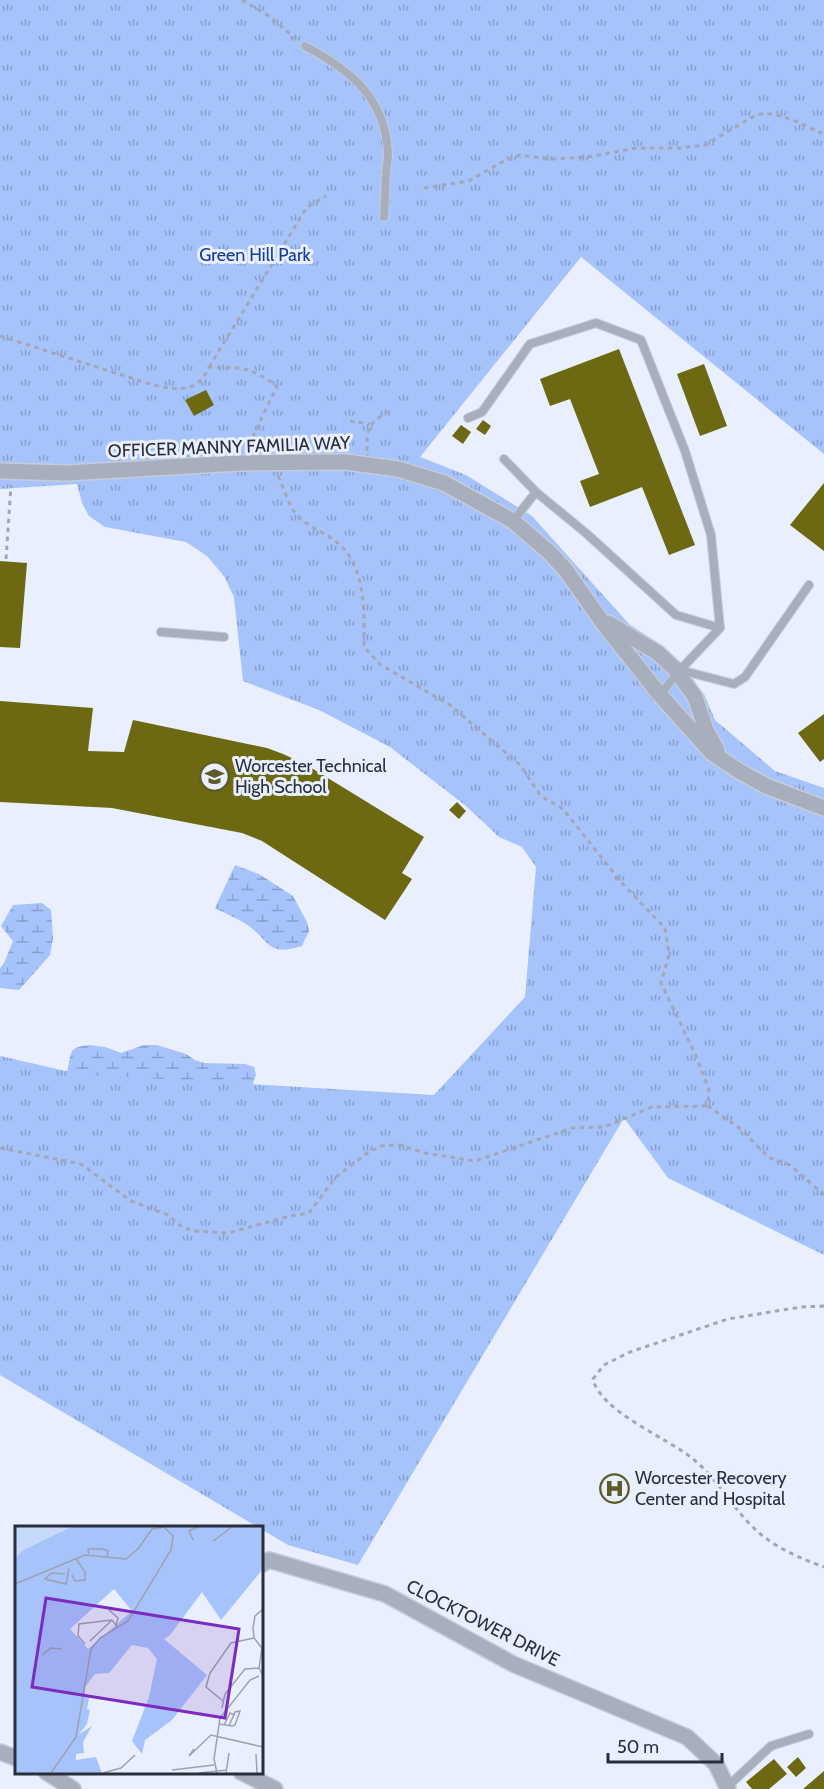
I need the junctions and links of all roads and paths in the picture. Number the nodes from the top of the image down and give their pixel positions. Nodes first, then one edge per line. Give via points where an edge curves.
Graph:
1 (242, 0) edge
2 (305, 46) joint
3 (824, 134) edge
4 (424, 188) dead end
5 (326, 196) dead end
6 (384, 217) dead end
7 (0, 336) edge
8 (209, 368) junction
9 (388, 411) dead end
10 (468, 418) dead end
11 (350, 422) dead end
12 (370, 424) junction
13 (504, 459) dead end
14 (270, 462) junction
15 (366, 463) junction
16 (5, 476) edge
17 (537, 492) junction
18 (513, 521) junction
19 (6, 559) dead end
20 (809, 585) dead end
21 (589, 604) junction
22 (720, 628) junction
23 (161, 632) dead end
24 (224, 638) dead end
25 (679, 671) junction
26 (660, 695) junction
27 (726, 762) junction
28 (824, 808) edge
29 (708, 1106) junction
30 (0, 1148) edge
31 (824, 1195) edge
32 (824, 1306) edge
33 (262, 1564) edge
34 (824, 1567) edge
35 (809, 1734) dead end
36 (0, 1752) edge
37 (15, 1758) edge
38 (48, 1774) edge
39 (243, 1774) edge
40 (727, 1788) edge
41 (73, 1789) edge
42 (275, 1789) edge

1 - 2 path
2 - 6 lane via 352,75 382,120 388,153
3 - 4 path via 764,113 705,145 636,148 588,157 550,159 520,155 469,181
5 - 8 path via 307,207
7 - 8 path via 175,389 190,388
8 - 14 path via 243,368 277,386 254,434 253,449
9 - 12 path
10 - 22 lane via 482,412 530,344 596,323 641,340 685,451 711,534
11 - 12 path
12 - 15 path
13 - 17 lane
14 - 15 street, OFFICER MANNY FAMILIA WAY
14 - 16 street, OFFICER MANNY FAMILIA WAY
14 - 29 path via 296,514 335,540 352,558 364,611 364,647 381,665 450,705 520,765 541,796 563,809 615,875 665,928 669,955 661,983 709,1090
15 - 18 street, OFFICER MANNY FAMILIA WAY via 428,477 460,490
16 - 19 path via 12,490
17 - 18 lane
17 - 22 lane via 676,615
18 - 21 street, OFFICER MANNY FAMILIA WAY via 565,569
20 - 25 lane via 745,676 734,684
21 - 25 street, OFFICER MANNY FAMILIA WAY via 615,629 658,653
21 - 26 street, OFFICER MANNY FAMILIA WAY
22 - 25 lane
23 - 24 lane
25 - 26 lane
25 - 27 street, OFFICER MANNY FAMILIA WAY via 695,697 706,730
26 - 27 street, OFFICER MANNY FAMILIA WAY via 712,753
27 - 28 street, OFFICER MANNY FAMILIA WAY via 766,786
29 - 30 path via 652,1107 604,1127 572,1128 475,1161 400,1145 380,1146 335,1178 309,1213 228,1233 182,1227 168,1215 130,1201 81,1164
29 - 31 path via 742,1130 768,1157 790,1165
32 - 34 path via 728,1319 630,1352 604,1365 593,1379 605,1400 691,1457 711,1475 757,1531 791,1554
33 - 40 street, CLOCKTOWER DRIVE via 269,1560 385,1594 513,1664 687,1737 716,1764
35 - 40 lane via 771,1746
36 - 37 street
38 - 41 street
39 - 42 street

